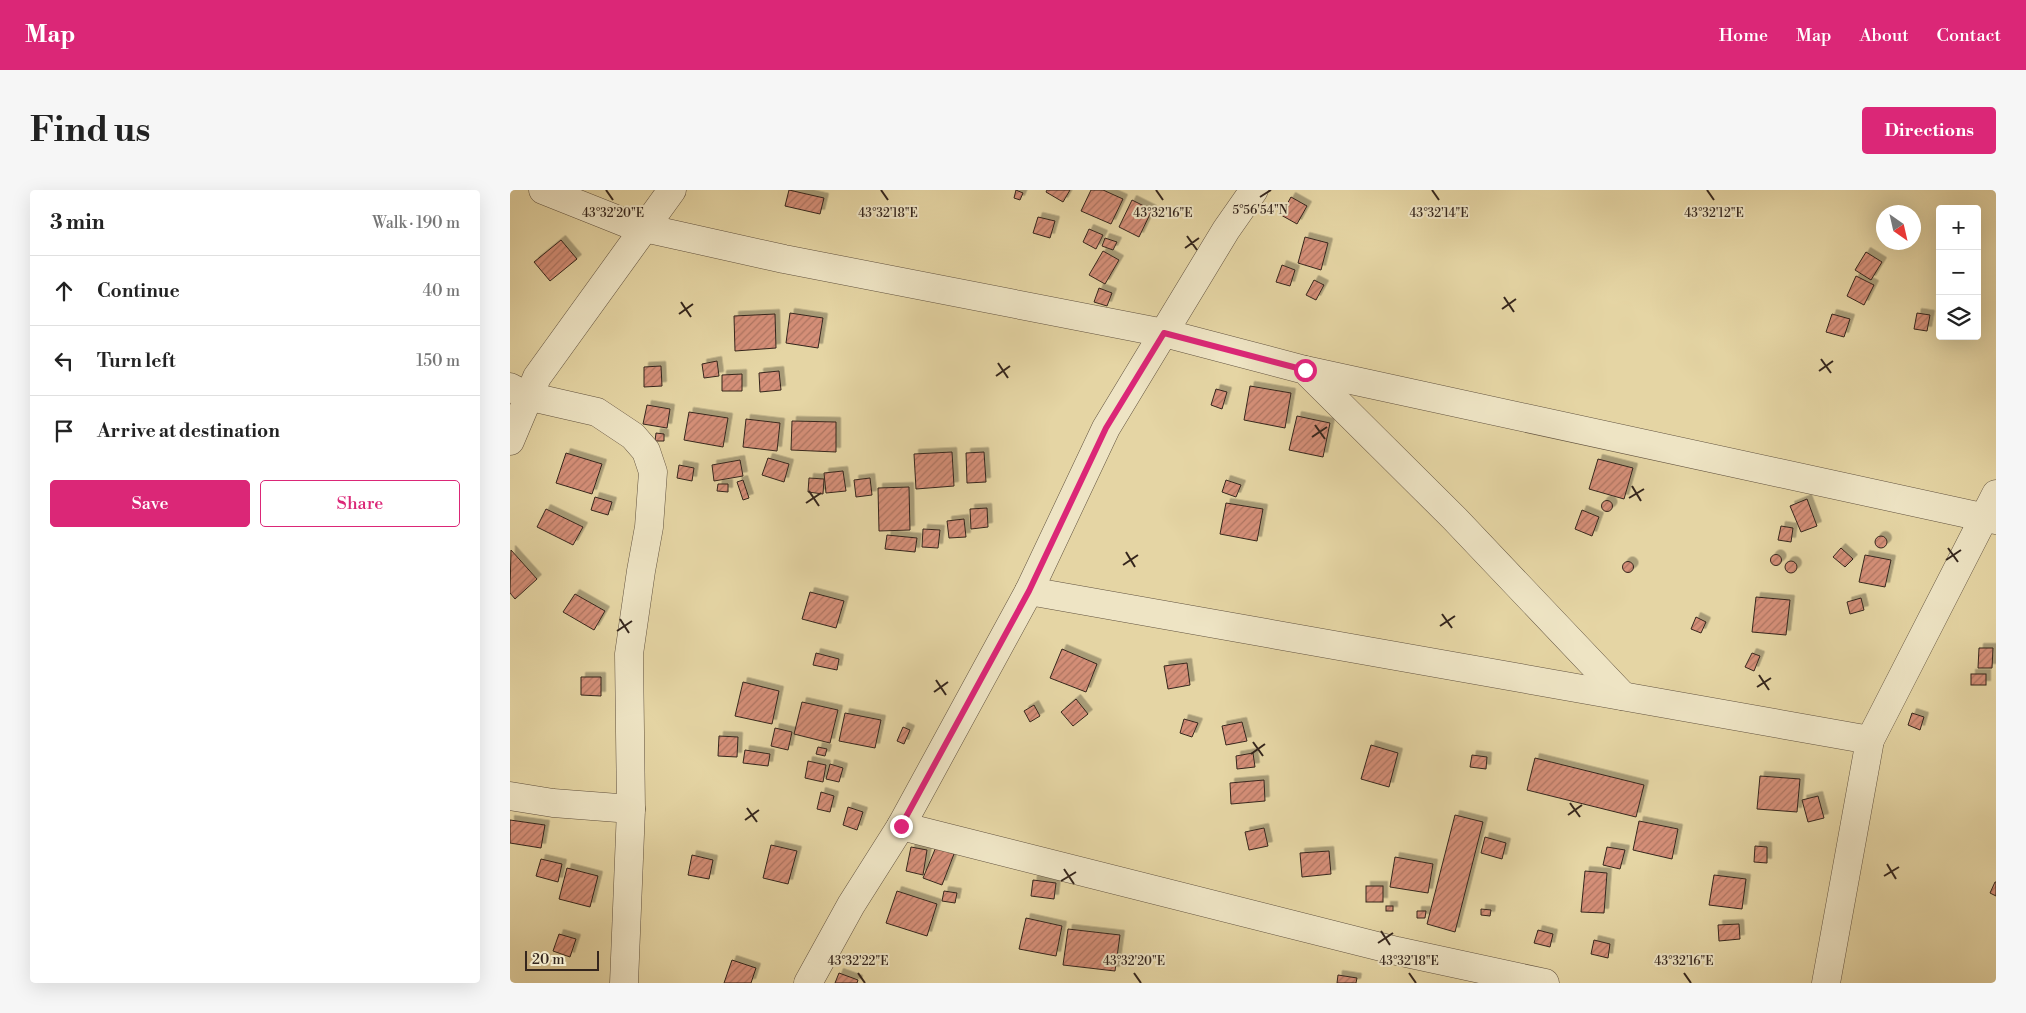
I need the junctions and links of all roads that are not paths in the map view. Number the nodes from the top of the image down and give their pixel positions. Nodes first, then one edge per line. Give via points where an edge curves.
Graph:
1 (543, 190) edge
2 (672, 190) edge
3 (1254, 190) edge
4 (646, 228) junction
5 (1164, 333) junction
6 (1305, 370) junction
7 (519, 391) edge
8 (510, 441) edge
9 (1992, 511) edge
10 (1029, 591) junction
11 (1623, 696) junction
12 (1870, 740) junction
13 (510, 796) edge
14 (631, 809) junction
15 (901, 826) junction
16 (624, 983) edge
17 (808, 983) edge
18 (1545, 983) edge
19 (1826, 983) edge

1 - 4 street
2 - 4 street
3 - 5 street
4 - 5 street via 793,261
4 - 7 street via 537,377
5 - 6 street
5 - 10 street via 1106,428
6 - 9 street
6 - 11 street via 1455,519
7 - 8 street
7 - 14 street via 597,412 634,436 646,451 653,472 649,527 629,654
9 - 12 street
10 - 11 street
10 - 15 street
11 - 12 street
12 - 19 street
13 - 14 street
14 - 16 street
15 - 17 street via 851,905
15 - 18 street via 1397,950

